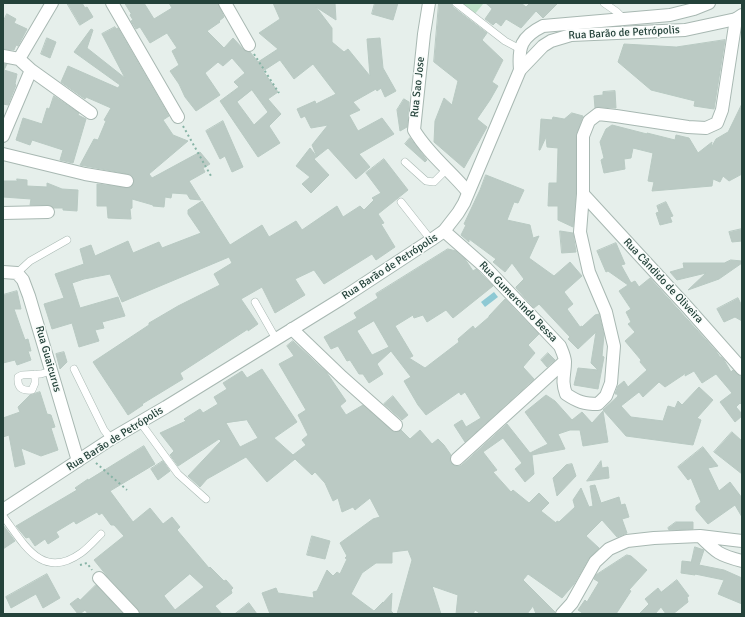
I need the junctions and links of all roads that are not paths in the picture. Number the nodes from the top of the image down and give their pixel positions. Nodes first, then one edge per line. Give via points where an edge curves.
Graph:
1 (52, 3) edge
2 (112, 3) edge
3 (225, 3) edge
4 (429, 3) edge
5 (456, 3) edge
6 (604, 3) edge
7 (709, 3) edge
8 (739, 17) edge
9 (623, 18) junction
10 (249, 45) road end
11 (520, 49) junction
12 (3, 56) edge
13 (19, 59) junction
14 (30, 70) junction
15 (520, 70) junction
16 (91, 113) dead end
17 (178, 117) road end
18 (3, 136) edge
19 (3, 154) edge
20 (405, 162) dead end
21 (446, 170) junction
22 (475, 174) junction
23 (457, 179) junction
24 (127, 181) dead end
25 (468, 192) junction
26 (583, 194) junction
27 (400, 202) dead end
28 (48, 212) dead end
29 (3, 213) edge
30 (444, 231) junction
31 (67, 240) dead end
32 (432, 240) junction
33 (3, 272) edge
34 (17, 273) junction
35 (255, 302) dead end
36 (292, 329) junction
37 (276, 339) junction
38 (565, 361) junction
39 (74, 369) dead end
40 (742, 369) edge
41 (51, 371) junction
42 (35, 374) dead end
43 (140, 422) junction
44 (396, 426) dead end
45 (111, 439) junction
46 (457, 459) dead end
47 (78, 461) junction
48 (206, 499) dead end
49 (3, 510) edge
50 (3, 516) edge
51 (101, 534) dead end
52 (700, 536) junction
53 (742, 541) edge
54 (742, 561) edge
55 (99, 578) road end
56 (133, 614) edge
57 (562, 614) edge

1 - 13 street
2 - 17 street
3 - 10 street
4 - 21 street, Rua Sao Jose via 414,130
5 - 11 lane via 505,42
6 - 9 lane
7 - 9 street via 670,15
8 - 15 street, Rua Barão de Petrópolis via 685,30 561,37 543,46
8 - 26 street, Rua Gumercindo Bessa via 722,110 717,122 706,128 688,127 598,114 588,121 583,136
9 - 11 street via 543,26 526,37
11 - 15 street
12 - 13 street
13 - 14 street
14 - 16 street
14 - 18 street
15 - 22 street, Rua Barão de Petrópolis
19 - 24 street via 85,174
20 - 21 lane via 426,181 434,182
21 - 23 street, Rua Sao Jose
22 - 23 street
22 - 25 street, Rua Barão de Petrópolis
23 - 25 street, Rua Sao Jose
25 - 30 street, Rua Barão de Petrópolis via 458,214
26 - 38 street, Rua Gumercindo Bessa via 580,232 583,249 589,272 606,312 614,346 611,383 606,396 598,404 585,404 566,394 563,386
26 - 40 street, Rua Cândido de Oliveira
27 - 32 lane
28 - 29 street
30 - 32 street, Rua Barão de Petrópolis
30 - 38 street, Rua Gumercindo Bessa via 486,268 560,346
31 - 34 lane via 30,261
32 - 36 street, Rua Barão de Petrópolis
33 - 34 street
34 - 41 street, Rua Guaicurus via 23,280 29,296
35 - 37 lane
36 - 37 street, Rua Barão de Petrópolis
36 - 44 street
37 - 43 street, Rua Barão de Petrópolis
38 - 46 street
39 - 45 lane
41 - 42 lane
41 - 47 street, Rua Guaicurus
43 - 45 street, Rua Barão de Petrópolis
43 - 48 lane via 178,474
45 - 47 street, Rua Barão de Petrópolis
47 - 49 street, Rua Barão de Petrópolis
50 - 51 lane via 35,556 45,562 63,563 82,553
52 - 53 street
52 - 54 street via 717,552
52 - 57 street via 627,541 609,549 595,562 572,603
55 - 56 street

